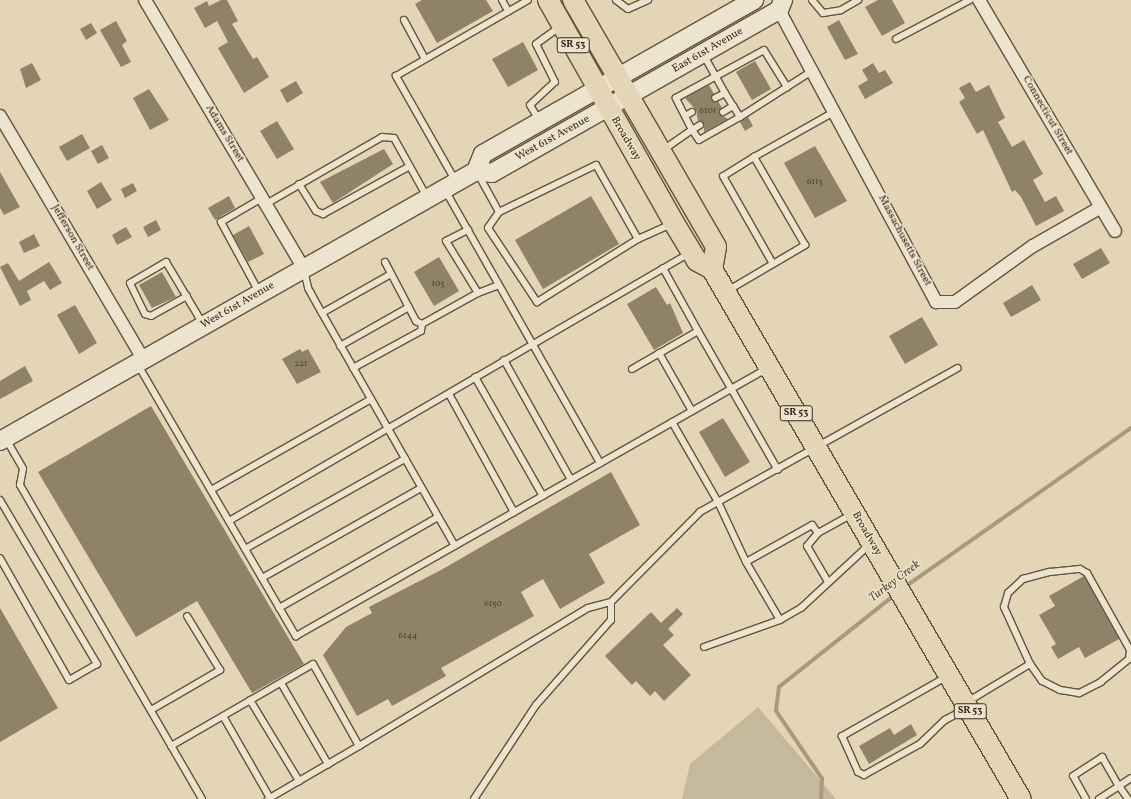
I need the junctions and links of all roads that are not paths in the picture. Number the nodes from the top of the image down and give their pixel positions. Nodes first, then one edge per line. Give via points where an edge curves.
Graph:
1 (145, 0) edge
2 (502, 0) edge
3 (528, 0) edge
4 (548, 0) edge
5 (573, 0) edge
6 (616, 0) edge
7 (648, 0) edge
8 (754, 0) edge
9 (812, 0) edge
10 (858, 0) edge
11 (970, 0) edge
12 (979, 0) edge
13 (781, 5) edge
14 (508, 11) junction
15 (404, 20) dead end
16 (562, 25) junction
17 (896, 39) dead end
18 (703, 54) junction
19 (425, 59) junction
20 (812, 71) junction
21 (716, 76) junction
22 (617, 78) junction
23 (787, 87) junction
24 (598, 89) junction
25 (725, 93) junction
26 (628, 96) junction
27 (715, 98) dead end
28 (733, 106) junction
29 (608, 107) junction
30 (692, 112) dead end
31 (723, 112) dead end
32 (834, 112) junction
33 (0, 116) edge
34 (685, 116) junction
35 (740, 117) junction
36 (539, 122) junction
37 (700, 125) dead end
38 (692, 130) junction
39 (660, 152) junction
40 (754, 157) junction
41 (410, 166) junction
42 (476, 171) junction
43 (299, 184) junction
44 (450, 185) junction
45 (428, 198) junction
46 (264, 201) junction
47 (1101, 207) junction
48 (499, 212) junction
49 (674, 223) junction
50 (468, 230) junction
51 (1115, 231) dead end
52 (638, 239) junction
53 (692, 252) junction
54 (385, 262) dead end
55 (773, 264) junction
56 (663, 268) junction
57 (304, 269) junction
58 (712, 269) junction
59 (391, 274) junction
60 (499, 285) junction
61 (726, 292) junction
62 (478, 293) junction
63 (260, 294) junction
64 (186, 296) junction
65 (409, 307) junction
66 (322, 313) junction
67 (422, 324) junction
68 (204, 326) junction
69 (698, 331) junction
70 (532, 342) junction
71 (340, 346) junction
72 (659, 353) junction
73 (504, 360) junction
74 (140, 362) junction
75 (769, 367) junction
76 (353, 368) junction
77 (958, 368) dead end
78 (632, 369) dead end
79 (475, 377) junction
80 (732, 388) junction
81 (449, 394) junction
82 (371, 399) junction
83 (692, 411) junction
84 (672, 422) junction
85 (389, 431) junction
86 (3, 440) edge
87 (817, 449) junction
88 (405, 459) junction
89 (600, 463) junction
90 (778, 470) junction
91 (571, 480) junction
92 (421, 488) junction
93 (211, 490) junction
94 (543, 496) junction
95 (0, 500) edge
96 (718, 502) junction
97 (514, 512) junction
98 (853, 513) junction
99 (438, 517) junction
100 (229, 521) junction
101 (818, 533) junction
102 (455, 546) junction
103 (245, 549) junction
104 (875, 551) junction
105 (0, 558) edge
106 (746, 562) junction
107 (262, 578) junction
108 (828, 582) junction
109 (611, 602) junction
110 (279, 608) junction
111 (187, 616) dead end
112 (780, 620) junction
113 (704, 647) dead end
114 (1030, 664) junction
115 (949, 675) junction
116 (281, 683) junction
117 (250, 700) junction
118 (967, 705) junction
119 (151, 710) junction
120 (223, 716) junction
121 (171, 746) junction
122 (359, 746) junction
123 (328, 764) junction
124 (1131, 778) edge
125 (299, 781) junction
126 (1119, 786) junction
127 (1018, 797) edge
128 (269, 798) edge
129 (202, 799) edge
130 (474, 799) edge
131 (1086, 799) edge
132 (1100, 799) edge
133 (1128, 799) edge

1 - 46 street, Adams Street
2 - 14 lane
3 - 14 lane
4 - 16 main road, Broadway / SR 53
5 - 22 main road, SR 53
6 - 7 lane via 628,9
8 - 22 main road, East 61st Avenue
9 - 10 lane via 823,13 841,10
11 - 17 lane
12 - 47 street, Connecticut Street
13 - 18 main road, East 61st Avenue
13 - 20 street, Massachusetts Street
14 - 19 lane
15 - 19 lane
16 - 24 main road, Broadway / SR 53
16 - 36 lane via 536,44 555,82 530,105
18 - 21 lane
18 - 26 main road, East 61st Avenue
19 - 44 lane via 396,76
20 - 23 lane
20 - 32 street, Massachusetts Street
21 - 23 lane via 764,50
21 - 25 lane
21 - 34 lane via 676,98
22 - 24 main road, East 61st Avenue
22 - 26 main road, SR 53
23 - 35 lane
24 - 29 main road, Broadway / SR 53
24 - 36 main road, West 61st Avenue
25 - 27 lane
25 - 28 lane
26 - 29 main road, West 61st Avenue
26 - 39 main road, SR 53
28 - 31 lane
28 - 35 lane
29 - 42 main road, West 61st Avenue via 492,173
29 - 49 main road, Broadway / SR 53
30 - 34 lane
32 - 40 lane
32 - 47 street, Massachusetts Street via 936,302 955,302 1033,246
33 - 74 street, Jefferson Street
34 - 38 lane
35 - 38 lane via 699,140
36 - 42 main road, West 61st Avenue via 483,154
37 - 38 lane
38 - 39 lane
39 - 58 main road, SR 53 via 716,247
40 - 55 lane via 723,176
40 - 55 lane via 805,245
41 - 43 lane via 323,214 316,211
41 - 43 lane via 394,138 382,137
41 - 45 lane
42 - 44 main road, West 61st Avenue
42 - 48 lane
43 - 46 lane
44 - 45 main road, West 61st Avenue
44 - 50 lane
45 - 57 main road, West 61st Avenue
46 - 57 street, Adams Street
46 - 63 lane via 221,222
47 - 51 street, Connecticut Street
48 - 52 lane via 596,165
48 - 52 lane via 488,228 536,302
49 - 52 lane
49 - 53 main road, Broadway / SR 53
50 - 60 lane
50 - 62 lane via 446,241
53 - 56 lane
53 - 58 main road, Broadway / SR 53 via 697,261
54 - 59 lane
55 - 61 lane
56 - 69 lane
56 - 70 lane
57 - 63 main road, West 61st Avenue
57 - 66 lane via 308,288
58 - 61 main road, Broadway / SR 53
59 - 65 lane
59 - 66 lane
60 - 62 lane
60 - 70 lane
61 - 75 main road, Broadway / SR 53
62 - 67 lane
63 - 68 main road, West 61st Avenue
64 - 64 lane via 166,262 130,283 145,314 151,316
64 - 68 lane
65 - 67 lane
65 - 71 lane
66 - 71 lane
67 - 76 lane via 421,331
68 - 74 main road, West 61st Avenue
69 - 72 lane
69 - 80 lane
70 - 73 lane
70 - 89 lane
71 - 76 lane
72 - 78 lane
72 - 83 lane
73 - 79 lane
73 - 91 lane
74 - 86 main road, West 61st Avenue
74 - 93 lane
75 - 80 lane
75 - 87 main road, Broadway / SR 53
76 - 82 lane
77 - 87 lane
79 - 81 lane
79 - 94 lane
80 - 83 lane
80 - 90 lane
81 - 85 lane
81 - 97 lane
82 - 85 lane
82 - 93 lane
83 - 84 lane
84 - 89 lane
84 - 96 lane
85 - 88 lane
85 - 100 lane
86 - 119 lane via 23,469 20,485
87 - 90 lane
87 - 98 main road, Broadway / SR 53
88 - 92 lane
88 - 103 lane
89 - 91 lane
90 - 96 lane
91 - 94 lane
92 - 99 lane
92 - 107 lane
93 - 100 lane
94 - 97 lane
95 - 105 lane via 97,664 69,680
96 - 106 lane
96 - 109 lane via 700,512
97 - 102 lane
98 - 101 lane
98 - 104 main road, Broadway / SR 53
99 - 102 lane
99 - 110 lane
100 - 103 lane
101 - 106 lane via 812,525
101 - 108 lane via 807,546
102 - 110 lane via 296,636
103 - 107 lane
104 - 108 lane
104 - 115 main road, Broadway / SR 53
106 - 112 lane
107 - 110 lane
108 - 112 lane via 801,608
109 - 122 lane via 588,608
109 - 130 lane via 611,620 536,705
111 - 119 lane via 220,670
112 - 113 lane
114 - 114 lane via 1004,607 1008,592 1023,579 1050,572 1080,569 1088,573 1130,650 1129,659 1106,679 1079,692 1060,690 1042,681
114 - 118 lane
115 - 118 main road, Broadway / SR 53
115 - 118 lane via 844,734 841,739 858,772 864,775 920,744 945,720
116 - 117 lane
116 - 122 lane via 313,664
116 - 123 lane
117 - 120 lane
117 - 125 lane
118 - 127 main road, Broadway / SR 53
119 - 121 lane
120 - 121 lane
120 - 128 lane
121 - 129 lane
122 - 123 lane
123 - 125 lane
124 - 126 lane
125 - 128 lane
126 - 131 lane via 1102,757 1073,776
126 - 132 lane
126 - 133 lane

